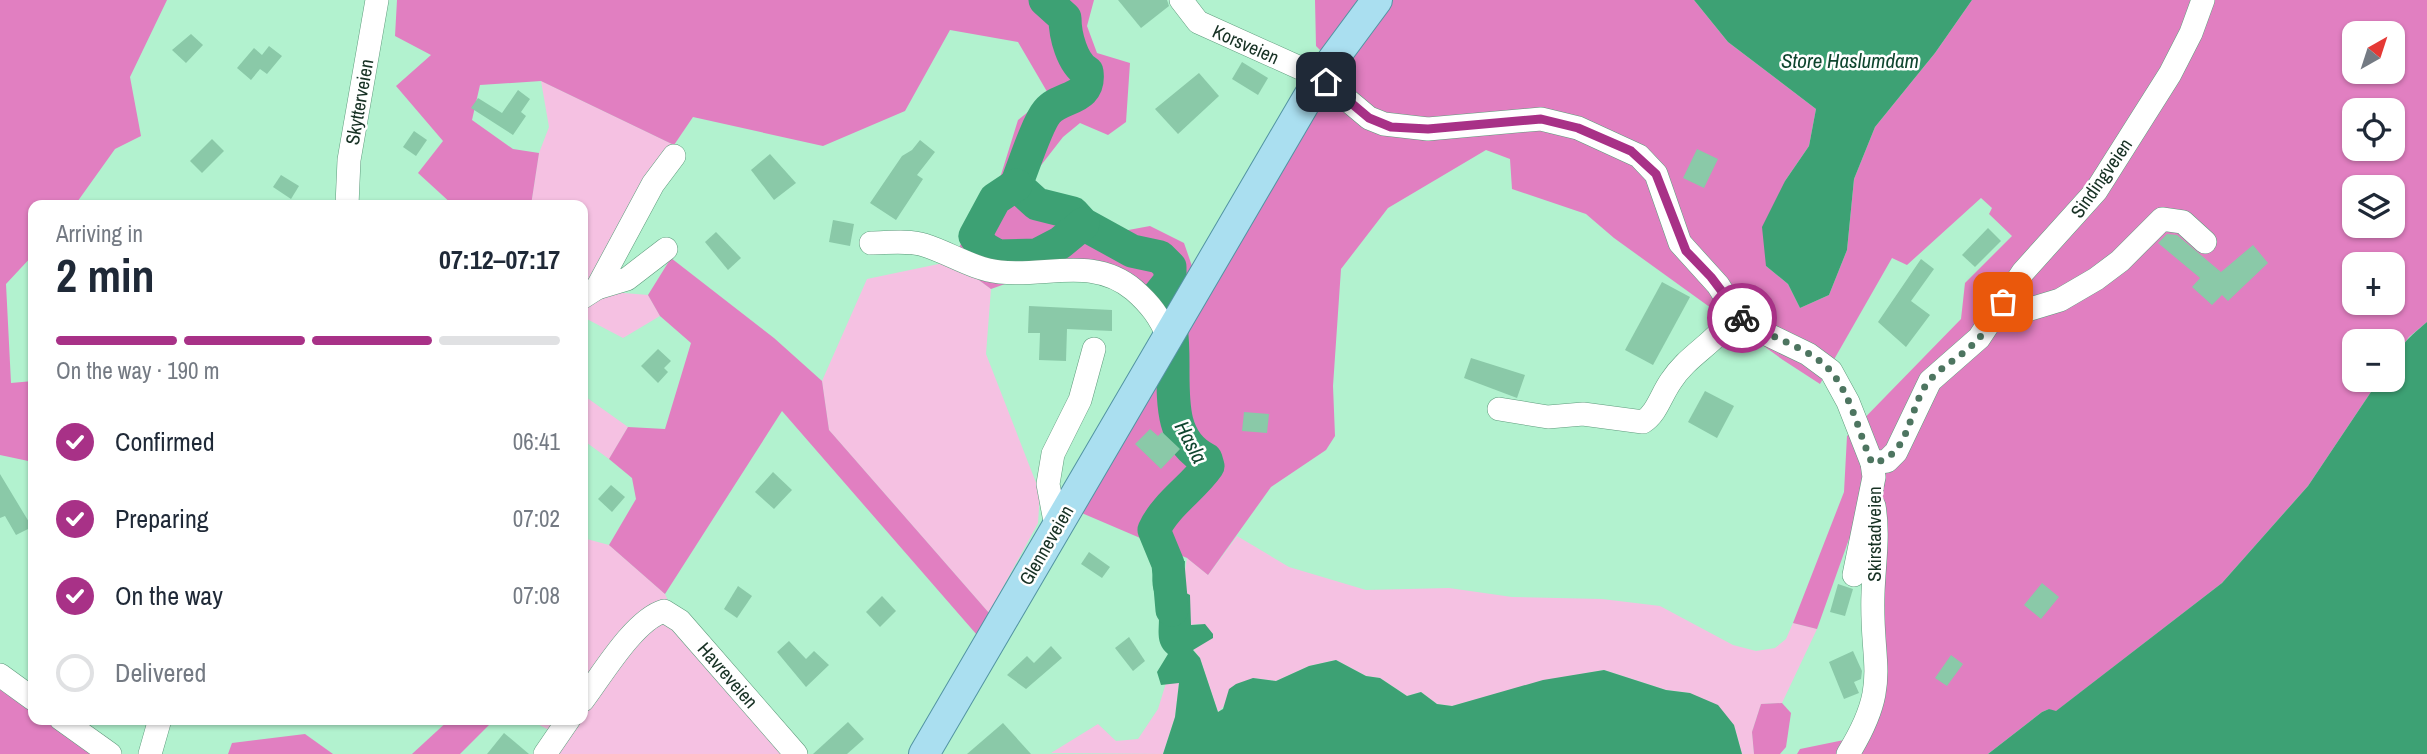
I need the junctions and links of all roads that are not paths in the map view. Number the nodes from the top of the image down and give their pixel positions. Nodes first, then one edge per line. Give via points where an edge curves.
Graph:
1 (377, 0) edge
2 (1181, 0) edge
3 (1377, 0) edge
4 (2203, 0) edge
5 (1320, 77) junction
6 (674, 156) dead end
7 (347, 200) edge
8 (2205, 242) dead end
9 (871, 243) dead end
10 (666, 249) dead end
11 (590, 293) edge
12 (1735, 312) junction
13 (1994, 320) junction
14 (1168, 337) junction
15 (1094, 349) dead end
16 (1499, 409) dead end
17 (1872, 463) junction
18 (1870, 497) junction
19 (1061, 519) junction
20 (1854, 575) dead end
21 (0, 676) edge
22 (588, 694) edge
23 (28, 696) edge
24 (69, 725) edge
25 (158, 725) edge
26 (565, 725) edge
27 (110, 754) edge
28 (150, 754) edge
29 (545, 754) edge
30 (796, 754) edge
31 (924, 754) edge
32 (1848, 754) edge

1 - 7 street, Skytterveien via 349,160
2 - 5 street, Korsveien via 1198,22 1219,34
3 - 5 main road
4 - 13 street, Sindingveien via 2170,74 2096,191 2023,272
5 - 12 street, Skirstadveien via 1369,118 1391,127 1428,129 1541,119 1578,128 1631,151 1656,174 1681,243
5 - 14 main road, Glenneveien
6 - 11 street
8 - 13 street via 2183,222 2162,219 2096,279 2060,300
9 - 14 street via 923,244 972,266 999,272 1096,270 1121,279 1147,301
10 - 11 street via 627,279
12 - 16 street via 1724,332 1683,366 1643,422 1583,414 1548,417
12 - 17 street, Skirstadveien via 1758,331 1828,367 1848,402
13 - 17 street, Sindingveien via 1924,388 1896,452 1886,461
14 - 19 main road, Glenneveien
15 - 19 street via 1080,400 1052,454 1048,484 1054,516
17 - 18 street, Skirstadveien
18 - 20 street
18 - 32 street, Skirstadveien via 1875,513 1873,596 1878,678 1870,714
19 - 31 main road, Glenneveien
21 - 23 street
22 - 30 street, Havreveien via 652,614 664,611 680,621
24 - 27 street
25 - 28 street
26 - 29 street

